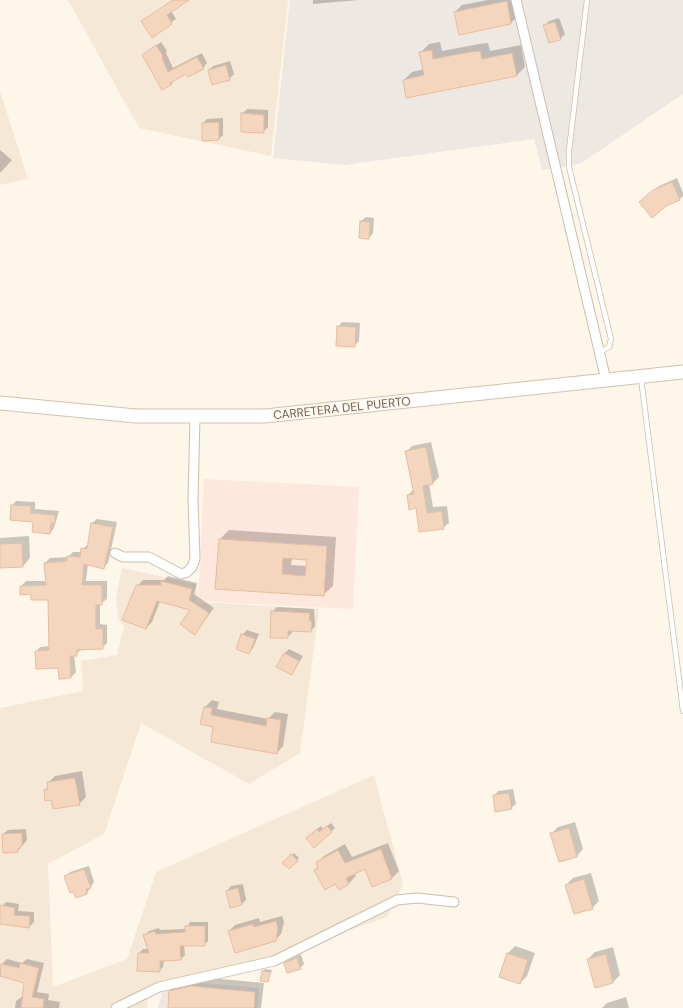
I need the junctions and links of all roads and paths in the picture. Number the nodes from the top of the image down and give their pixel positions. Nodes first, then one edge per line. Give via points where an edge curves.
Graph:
1 (516, 0) edge
2 (587, 0) edge
3 (600, 352) junction
4 (683, 372) edge
5 (641, 376) junction
6 (606, 380) junction
7 (0, 403) edge
8 (195, 417) junction
9 (115, 554) dead end
10 (683, 711) edge
11 (454, 902) dead end
12 (116, 1008) edge

1 - 3 street
2 - 3 lane via 569,167 611,339 609,346
3 - 6 street
4 - 5 main road, CARRETERA DEL PUERTO
5 - 6 main road, CARRETERA DEL PUERTO
5 - 10 lane
6 - 8 main road, CARRETERA DEL PUERTO via 265,416
7 - 8 main road, CARRETERA DEL PUERTO via 136,416
8 - 9 street via 195,559 192,567 181,574 149,557 123,557
11 - 12 street via 417,898 397,900 274,961 159,987

